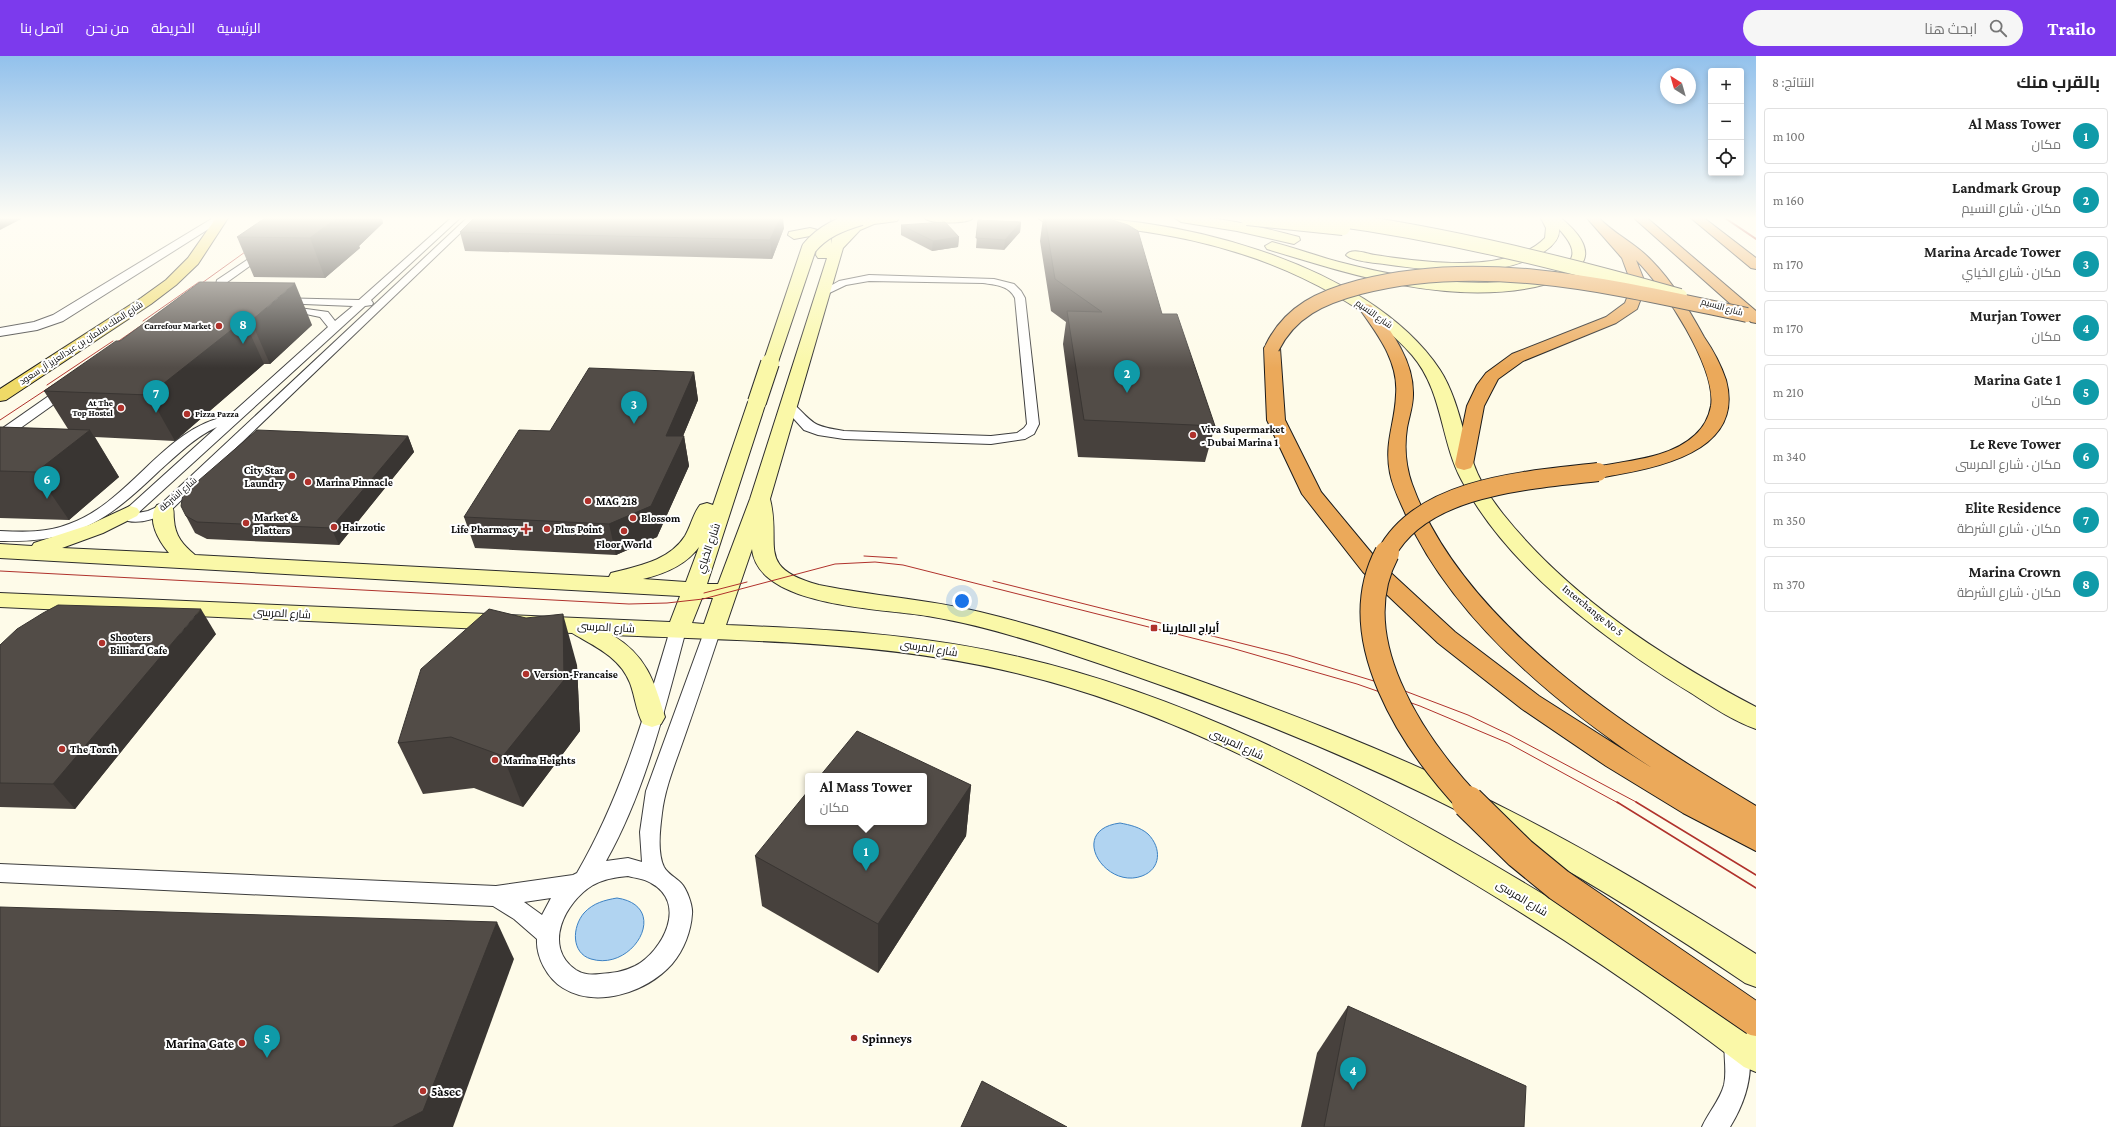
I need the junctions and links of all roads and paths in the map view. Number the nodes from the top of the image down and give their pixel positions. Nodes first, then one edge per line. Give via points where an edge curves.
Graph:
1 (140, 268) edge
2 (187, 268) edge
3 (240, 268) edge
4 (400, 268) edge
5 (419, 268) edge
6 (802, 268) edge
7 (826, 268) edge
8 (831, 268) edge
9 (1292, 268) edge
10 (1352, 268) edge
11 (1557, 268) edge
12 (1572, 268) edge
13 (1577, 268) edge
14 (1635, 268) edge
15 (1651, 268) edge
16 (1697, 268) edge
17 (829, 275) junction
18 (381, 285) junction
19 (1650, 288) junction
20 (823, 293) junction
21 (171, 302) edge
22 (231, 302) edge
23 (274, 304) junction
24 (359, 305) junction
25 (378, 306) junction
26 (1366, 308) junction
27 (133, 310) junction
28 (1753, 317) edge
29 (334, 327) junction
30 (0, 332) edge
31 (76, 383) edge
32 (0, 396) edge
33 (789, 406) junction
34 (235, 418) junction
35 (0, 436) edge
36 (1464, 464) junction
37 (736, 465) junction
38 (760, 499) junction
39 (164, 509) junction
40 (130, 512) junction
41 (0, 536) edge
42 (0, 551) edge
43 (23, 552) junction
44 (188, 560) junction
45 (593, 583) junction
46 (693, 589) junction
47 (726, 592) junction
48 (0, 600) edge
49 (108, 605) junction
50 (68, 623) edge
51 (575, 626) junction
52 (678, 630) junction
53 (712, 632) junction
54 (652, 717) junction
55 (1756, 719) edge
56 (1756, 820) edge
57 (1756, 839) edge
58 (0, 873) edge
59 (655, 873) junction
60 (581, 882) junction
61 (496, 896) junction
62 (547, 933) junction
63 (1756, 972) edge
64 (1756, 1020) edge
65 (1746, 1047) edge
66 (1715, 1127) edge

1 - 30 street via 58,318 37,326
2 - 27 main road, شارع الملك سلمان بن عبدالعزيز آل سعود
3 - 22 street via 221,282 220,289
4 - 18 street, شارع الشرطة
5 - 25 street, شارع الشرطة
6 - 37 main road, شارع الخياي, bridge
7 - 17 main road
8 - 17 main road
9 - 26 main road, شارع النسيم
10 - 12 main road via 1417,282 1466,287 1510,286 1546,280
11 - 19 main road, bridge
13 - 19 main road, bridge
14 - 36 highway via 1640,285 1636,299 1625,312 1607,323 1522,354 1493,375 1476,403
15 - 64 highway, bridge via 1674,295 1714,371 1720,402 1715,422 1709,431 1690,447 1660,459 1598,472 1492,487 1450,501 1415,521 1390,547 1380,563 1374,580 1372,621 1380,662 1408,722 1427,752 1452,782 1512,846 1591,908
16 - 28 highway
17 - 20 main road
18 - 23 street via 337,297
18 - 24 street, شارع الشرطة
19 - 28 main road, شارع النسيم, bridge
20 - 33 main road
20 - 33 street via 843,283 869,278 983,280 1010,286 1020,298 1033,424 1029,431 1020,436 991,440 844,435 809,427
21 - 27 main road
23 - 24 street
23 - 29 street via 321,313 327,316
24 - 25 street
24 - 29 street, شارع الشرطة
25 - 39 street, شارع الشرطة
26 - 36 main road, شارع النسيم via 1399,332 1434,374
26 - 56 highway via 1391,343 1404,381 1404,405 1397,446 1402,481 1418,521 1445,566 1506,636 1576,698 1659,759
27 - 32 main road, شارع الملك سلمان بن عبدالعزيز آل سعود
28 - 57 highway, bridge via 1641,294 1563,282 1493,276 1432,276 1361,286 1319,300 1289,321 1276,338 1269,363 1270,396 1280,434 1289,455 1309,489 1336,526 1397,593 1490,673 1564,726 1648,778
29 - 34 street, شارع الشرطة
31 - 35 street
33 - 38 main road
34 - 40 street, شارع الشرطة
34 - 41 street via 216,422 191,436 109,510 89,522 41,537
36 - 55 main road, Interchange No 5 via 1495,515 1538,564 1575,597 1625,636 1703,689
37 - 45 main road via 719,482 696,535 684,550 653,569
37 - 46 main road, شارع الخياي
38 - 47 main road
38 - 63 main road via 764,513 761,548 763,556 773,571 792,584 816,592 949,613 1038,636 1203,692 1345,748 1443,791 1556,849 1621,886
39 - 40 street, شارع الشرطة via 139,518 133,518
39 - 44 main road via 163,524 168,540
40 - 43 main road via 79,536
42 - 43 main road
43 - 44 main road
44 - 45 main road
45 - 46 main road
46 - 47 main road
46 - 52 main road, شارع الخياي
47 - 53 main road
48 - 49 main road, شارع المرسى
49 - 50 main road
49 - 51 main road, شارع المرسى
51 - 52 main road, شارع المرسى
51 - 54 main road via 615,647 634,665 643,683
52 - 53 main road, شارع المرسى
52 - 54 street, شارع الخياي
53 - 59 street via 656,791 649,843
53 - 65 main road, شارع المرسى via 826,637 937,648 984,657 1080,682 1172,715 1300,773 1453,856 1629,966
54 - 60 street, شارع الخياي via 612,827
58 - 61 street
59 - 60 street via 642,868 613,868
59 - 62 street via 675,890 682,916 673,945 664,958 635,979 601,987 570,980 551,959 547,947
60 - 61 street
60 - 62 street via 561,901
61 - 62 street via 522,912
65 - 66 street via 1739,1061 1738,1081 1733,1098

